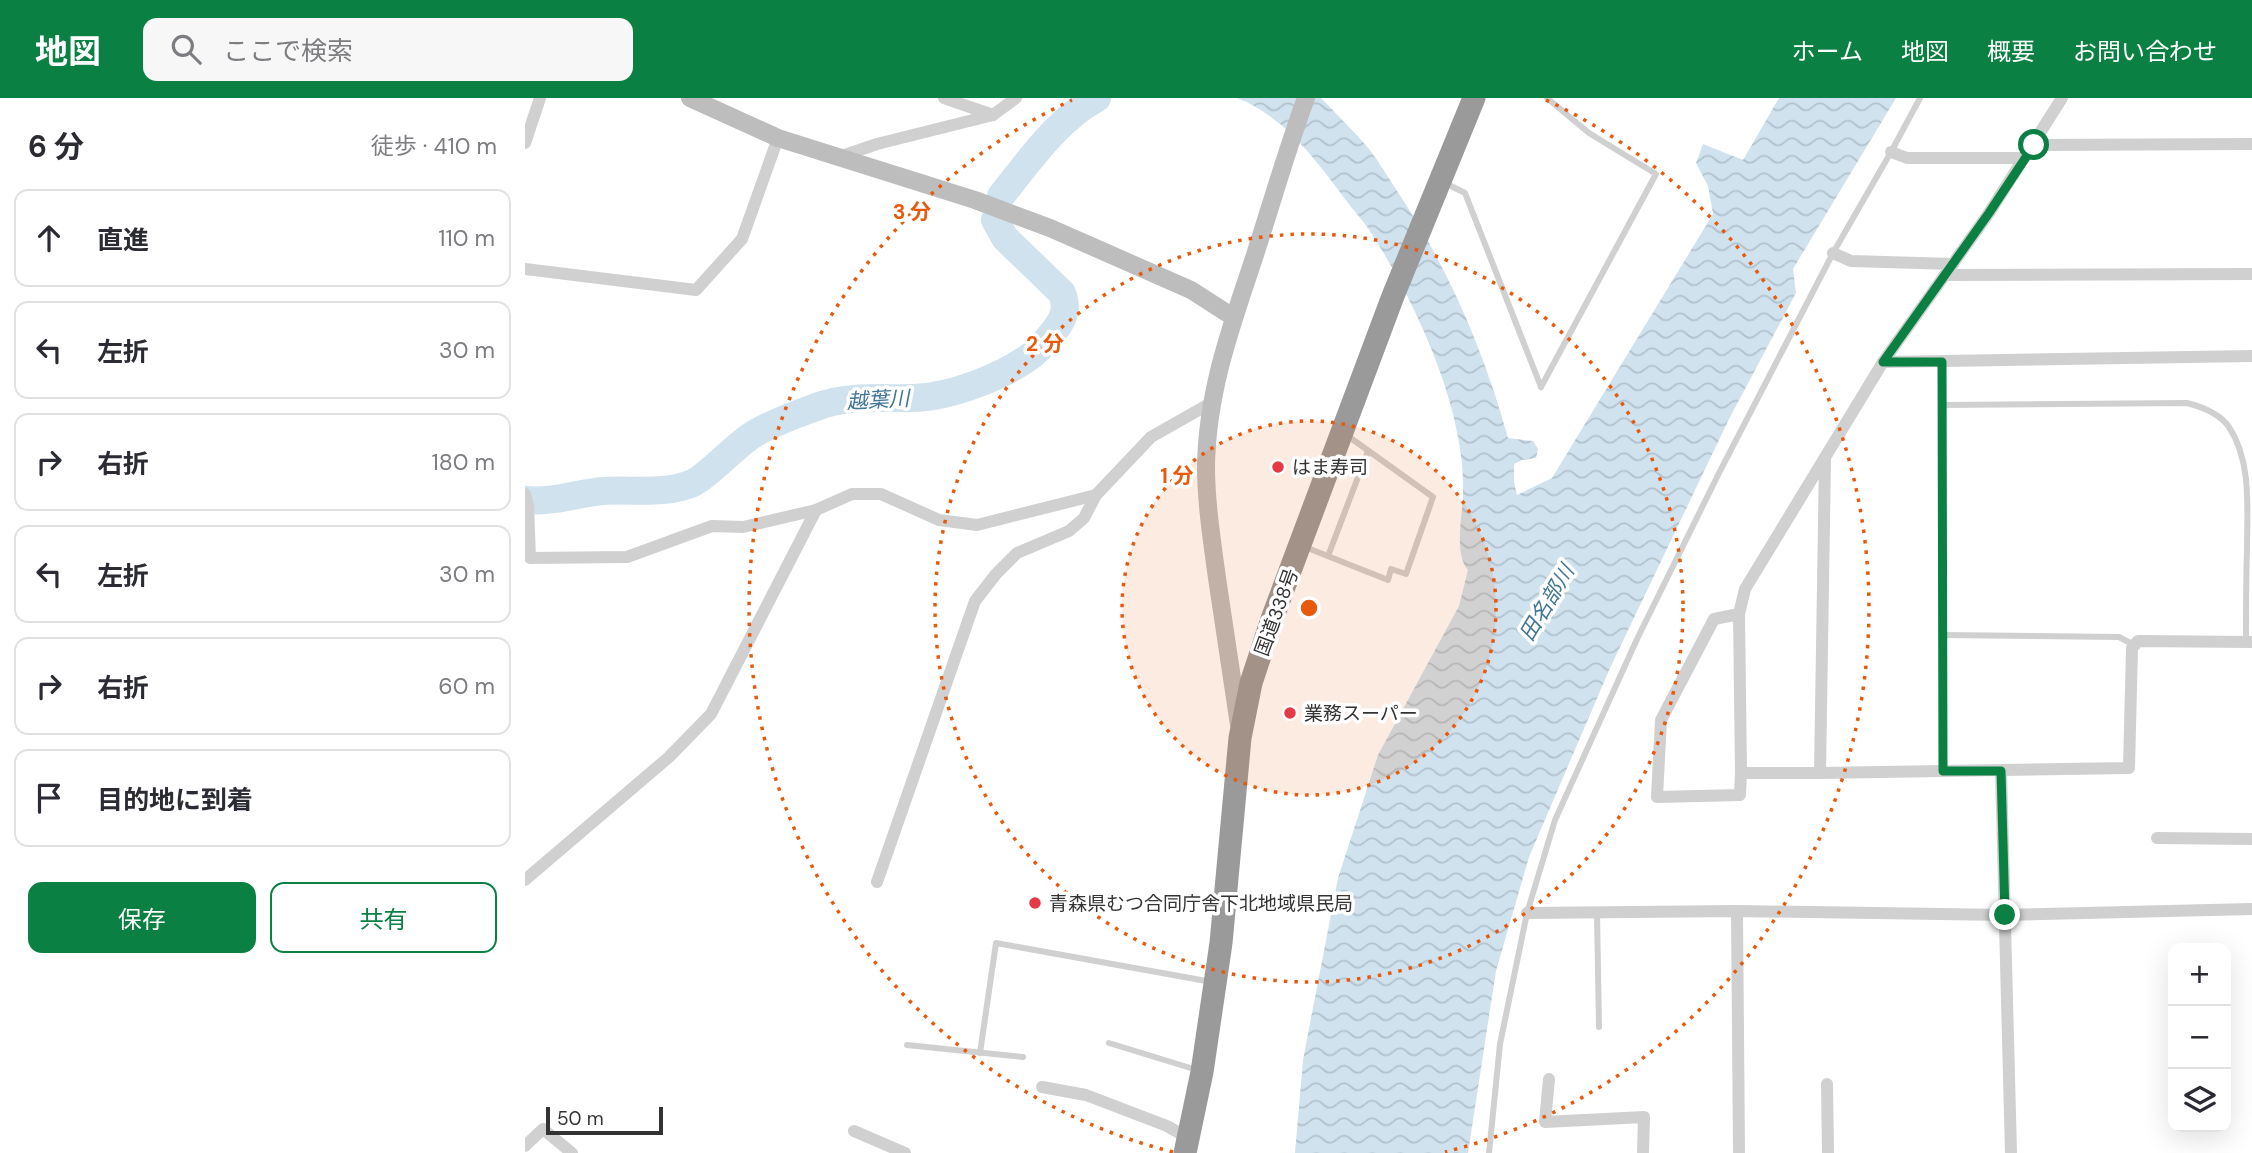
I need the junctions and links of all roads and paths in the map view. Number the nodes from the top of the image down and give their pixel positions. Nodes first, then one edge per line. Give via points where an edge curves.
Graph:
1 (541, 98) edge
2 (690, 98) edge
3 (944, 98) edge
4 (1016, 98) edge
5 (1305, 98) edge
6 (1474, 98) edge
7 (1547, 98) edge
8 (1920, 98) edge
9 (2062, 98) edge
10 (993, 115) junction
11 (778, 138) junction
12 (525, 143) edge
13 (2252, 144) edge
14 (2034, 145) junction
15 (1891, 152) junction
16 (839, 157) junction
17 (2024, 158) junction
18 (1440, 180) junction
19 (1833, 253) junction
20 (525, 269) edge
21 (1949, 270) junction
22 (2252, 274) edge
23 (1233, 317) junction
24 (2252, 356) edge
25 (1883, 362) junction
26 (1942, 362) junction
27 (1211, 403) junction
28 (1942, 405) junction
29 (1342, 433) junction
30 (1368, 450) junction
31 (1825, 458) junction
32 (525, 494) edge
33 (1095, 495) junction
34 (816, 510) junction
35 (1300, 545) junction
36 (1328, 556) junction
37 (1739, 614) junction
38 (1942, 635) junction
39 (2249, 642) edge
40 (2134, 645) junction
41 (1241, 738) junction
42 (1943, 771) junction
43 (2001, 771) junction
44 (1741, 773) junction
45 (1821, 773) junction
46 (2157, 838) dead end
47 (2252, 839) edge
48 (525, 880) edge
49 (877, 883) dead end
50 (2252, 909) edge
51 (1737, 911) junction
52 (1597, 912) junction
53 (1527, 913) junction
54 (2005, 915) junction
55 (1215, 982) junction
56 (1599, 1027) dead end
57 (1109, 1042) dead end
58 (907, 1045) dead end
59 (980, 1052) junction
60 (1023, 1057) dead end
61 (1202, 1072) junction
62 (1549, 1079) dead end
63 (1827, 1084) dead end
64 (1042, 1087) dead end
65 (854, 1131) dead end
66 (525, 1146) edge
67 (1186, 1146) edge
68 (572, 1153) edge
69 (905, 1153) edge
70 (1489, 1153) edge
71 (1643, 1153) edge
72 (1739, 1153) edge
73 (1828, 1153) edge
74 (2011, 1153) edge

1 - 12 street
2 - 11 street
3 - 10 street
4 - 10 street
5 - 23 street
6 - 18 highway, 国道338号
7 - 18 lane via 1589,133 1656,174 1541,387 1465,193
8 - 15 lane
9 - 14 street
10 - 16 street
11 - 16 street
11 - 20 street via 742,239 696,290
13 - 14 street
14 - 17 street
15 - 17 street via 1907,158
15 - 19 lane
16 - 23 street via 1050,228 1191,290
17 - 21 street
18 - 29 highway, 国道338号
19 - 21 street via 1851,261
19 - 53 lane via 1638,637 1555,820
21 - 22 street
21 - 25 street
23 - 27 street
24 - 26 street
25 - 26 street
25 - 31 street
26 - 28 lane
27 - 33 street via 1151,437
27 - 41 street via 1206,466 1211,533
28 - 38 lane
28 - 39 lane via 2187,403 2215,414 2236,440 2246,477
29 - 30 lane
29 - 35 highway, 国道338号
30 - 36 lane
30 - 36 lane via 1433,497 1406,574 1391,569 1388,580
31 - 37 street via 1745,589
31 - 45 street
32 - 34 street via 530,558 627,557 712,526 743,527
33 - 34 street via 977,525 939,520 881,494 852,494
33 - 49 street via 1084,518 1069,531 1017,553 975,601
34 - 48 street via 711,714 669,757
35 - 36 lane
35 - 41 highway, 国道338号 via 1251,683
37 - 44 street
37 - 44 street via 1714,619 1661,720 1657,797 1740,795
38 - 40 lane via 2119,637
38 - 42 lane
39 - 40 street
40 - 43 street via 2129,768
41 - 55 highway, 国道338号
42 - 43 street
42 - 45 street
43 - 54 street
44 - 45 street
46 - 47 street
50 - 54 street
51 - 52 street
51 - 54 street
51 - 72 street
52 - 53 street
52 - 56 lane
53 - 70 lane via 1500,1044
54 - 74 street
55 - 59 lane via 996,943
55 - 61 highway, 国道338号
57 - 61 lane
58 - 59 lane
59 - 60 lane
61 - 67 highway, 国道338号
62 - 71 street via 1545,1122 1644,1117
63 - 73 street
64 - 67 street via 1086,1095 1167,1126
65 - 69 street
66 - 68 street via 543,1129

